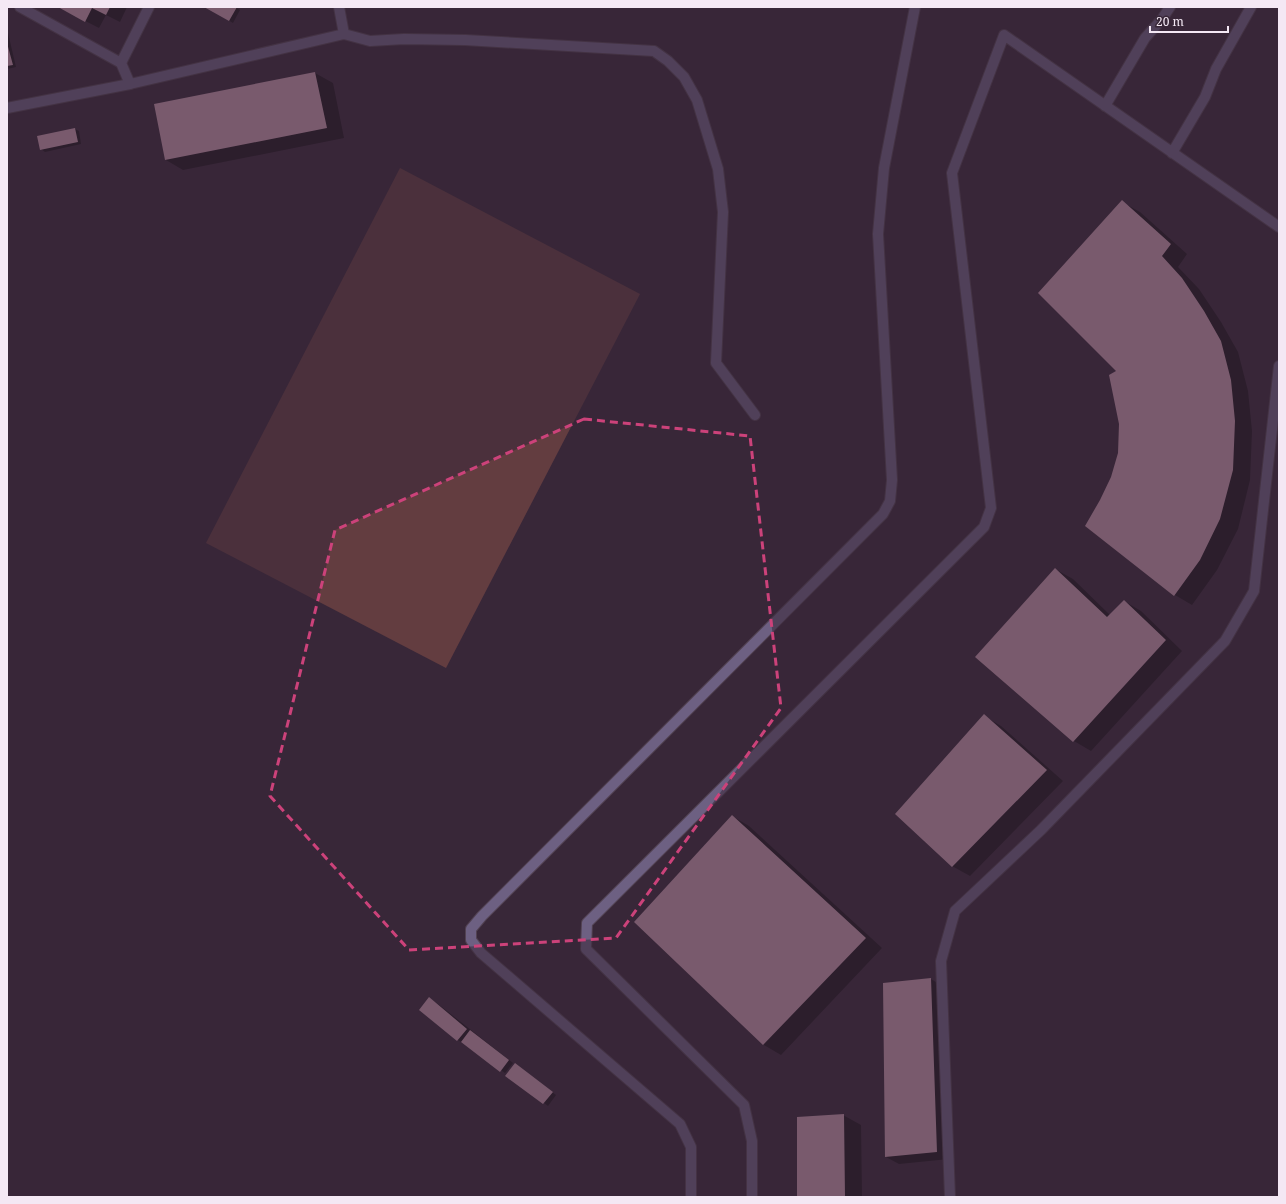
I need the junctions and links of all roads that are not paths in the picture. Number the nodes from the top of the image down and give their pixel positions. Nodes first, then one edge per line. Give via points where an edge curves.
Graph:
1 (20, 7) edge
2 (149, 7) edge
3 (339, 7) edge
4 (915, 7) edge
5 (1170, 7) edge
6 (1249, 8) edge
7 (344, 34) junction
8 (120, 63) junction
9 (130, 84) junction
10 (1105, 106) junction
11 (7, 108) edge
12 (1172, 153) junction
13 (1279, 227) edge
14 (1279, 366) edge
15 (755, 415) dead end
16 (691, 1197) edge
17 (752, 1197) edge
18 (950, 1197) edge

1 - 8 street
2 - 8 street
3 - 7 street
4 - 16 street via 884,168 878,234 892,480 890,501 883,514 471,929 470,940 481,953 680,1124 691,1147
5 - 10 street via 1144,38
6 - 12 street via 1216,68 1205,97
7 - 9 street
7 - 15 street via 370,41 465,40 654,51 668,61 684,77 697,100 718,169 723,212 716,363
8 - 9 street
9 - 11 street
10 - 12 street
10 - 17 street via 1004,35 952,173 991,508 984,528 587,923 586,949 744,1105 752,1141
12 - 13 street
14 - 18 street via 1254,590 1226,641 1041,830 955,911 942,961

